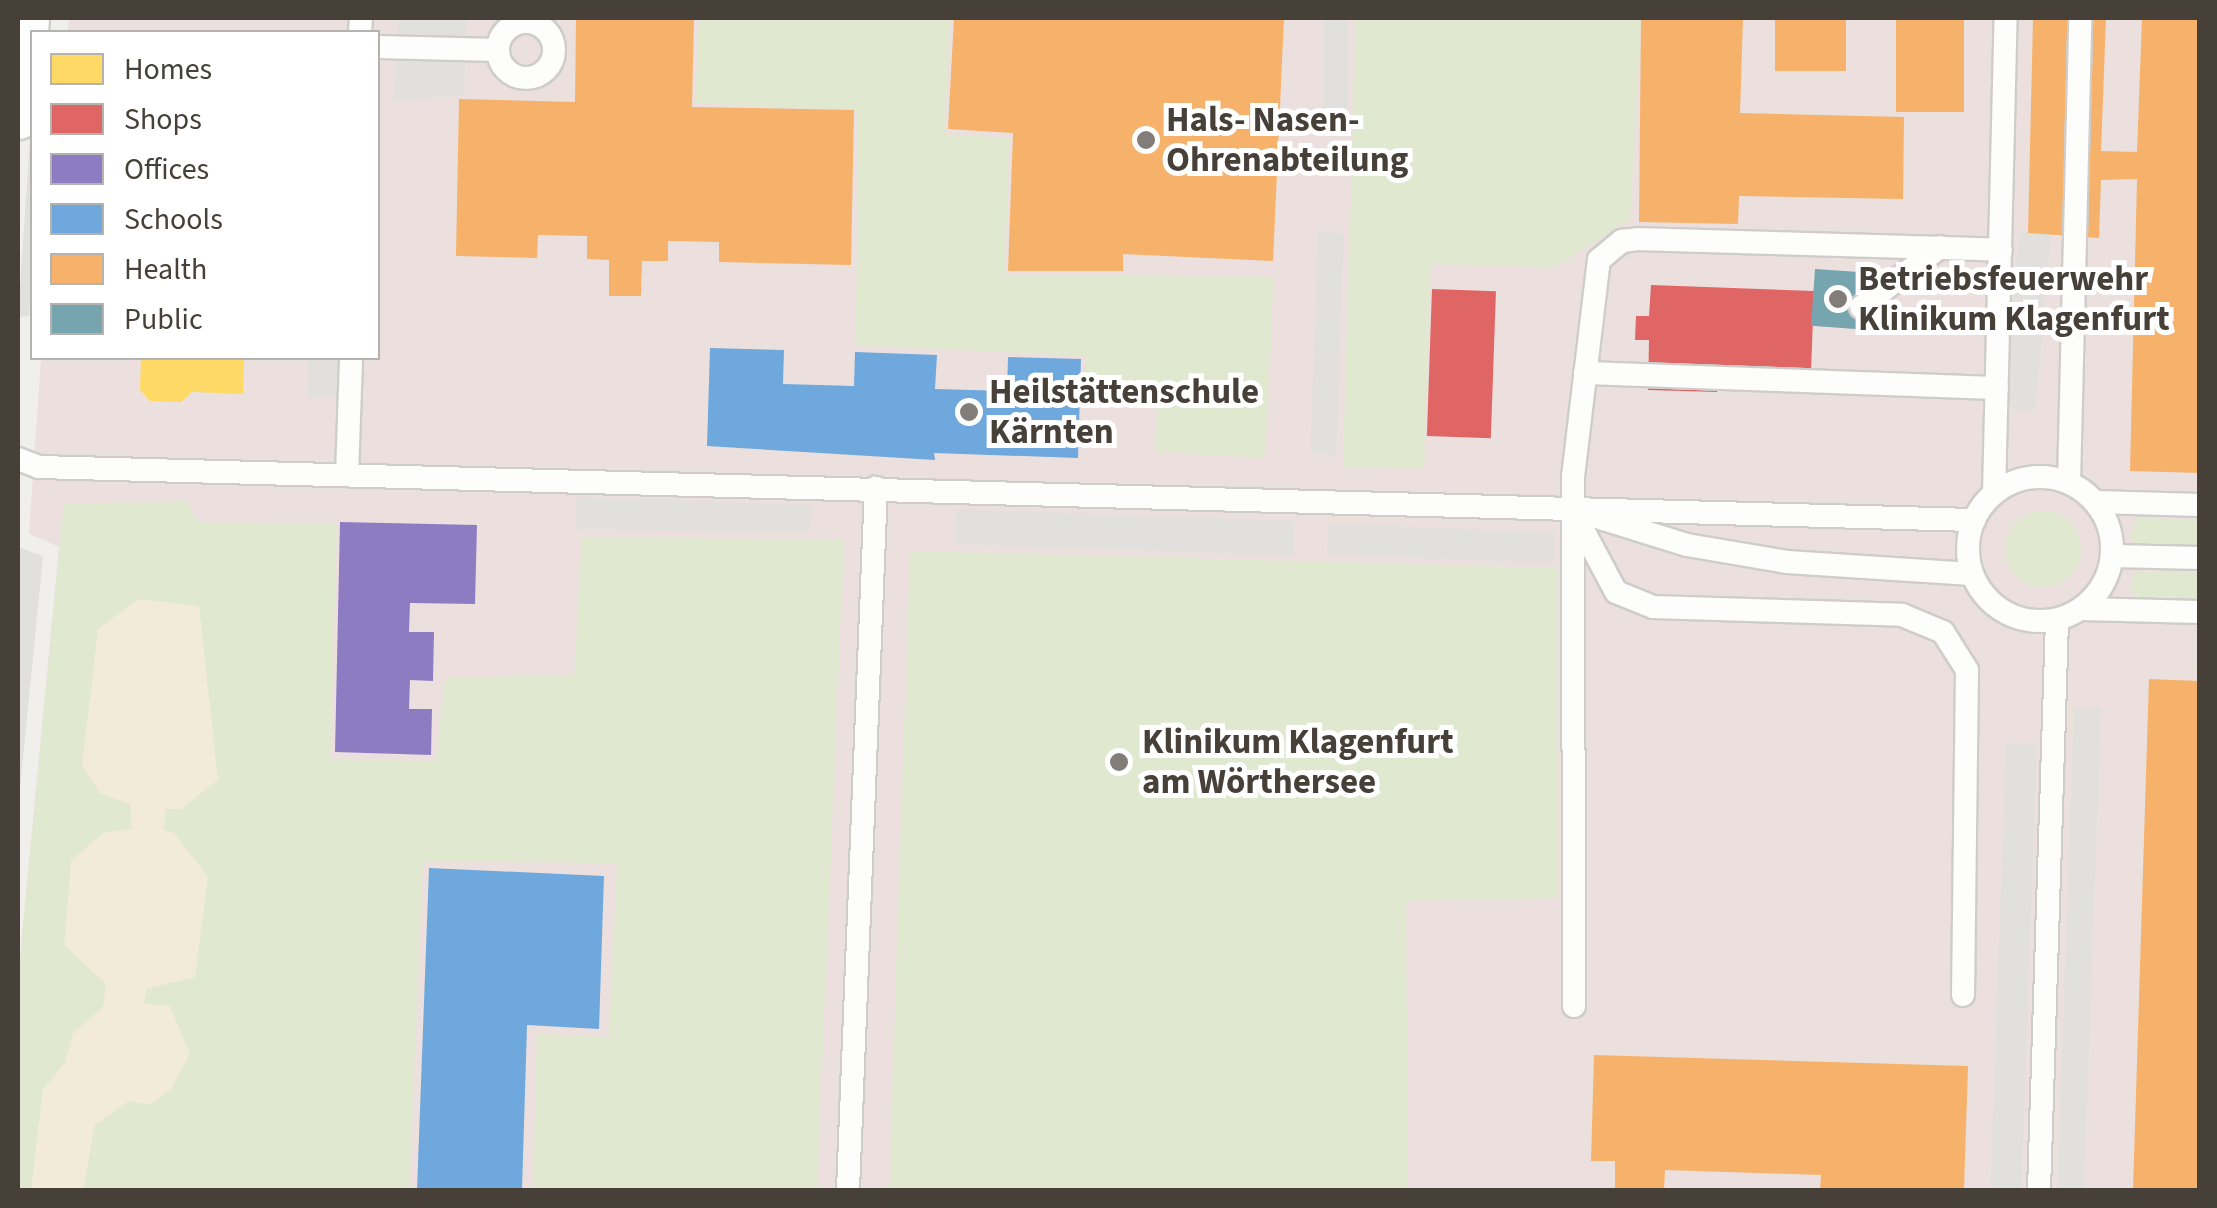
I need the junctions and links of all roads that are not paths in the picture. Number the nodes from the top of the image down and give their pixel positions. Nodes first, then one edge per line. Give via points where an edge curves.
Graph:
1 (26, 18) edge
2 (2006, 18) edge
3 (2080, 18) edge
4 (380, 48) edge
5 (498, 50) dead end
6 (18, 116) edge
7 (1940, 247) junction
8 (2000, 250) junction
9 (1861, 308) dead end
10 (351, 360) edge
11 (1585, 372) junction
12 (1997, 388) junction
13 (18, 460) edge
14 (347, 474) junction
15 (2070, 482) junction
16 (876, 488) junction
17 (1994, 493) junction
18 (2096, 502) junction
19 (2200, 505) edge
20 (1573, 509) junction
21 (1974, 520) junction
22 (2113, 556) junction
23 (2200, 558) edge
24 (1972, 574) junction
25 (2083, 609) junction
26 (2200, 612) edge
27 (2058, 620) junction
28 (1963, 995) dead end
29 (1574, 1006) dead end
30 (848, 1190) edge
31 (2040, 1190) edge

1 - 6 street
2 - 8 lane
3 - 15 lane
4 - 5 lane
7 - 8 lane
7 - 9 lane
7 - 11 lane via 1622,241 1598,260
8 - 12 lane
10 - 14 lane
11 - 12 lane
11 - 20 lane
12 - 17 lane
13 - 14 lane via 39,467
14 - 16 lane
15 - 17 lane via 2044,476
15 - 18 lane
16 - 20 lane
16 - 30 lane
17 - 21 lane
18 - 19 lane
18 - 22 lane via 2110,526
20 - 21 lane
20 - 24 lane via 1687,545 1788,562
20 - 28 lane via 1616,592 1653,607 1902,615 1943,632 1967,670
20 - 29 lane
21 - 24 lane
22 - 23 lane
22 - 25 lane via 2104,584
24 - 27 lane via 1992,604 2020,620
25 - 26 lane
25 - 27 lane
27 - 31 lane

